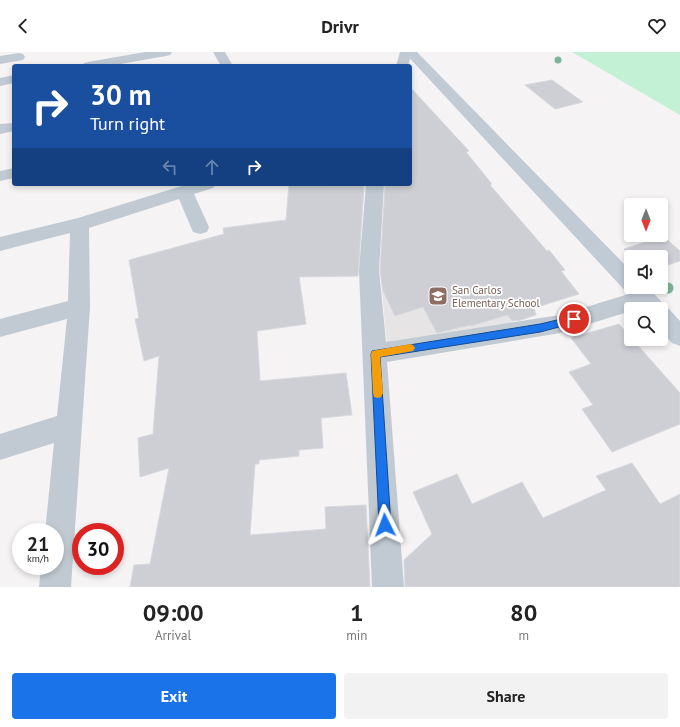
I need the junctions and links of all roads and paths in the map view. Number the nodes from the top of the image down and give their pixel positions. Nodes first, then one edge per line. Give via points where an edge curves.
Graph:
1 (166, 52) edge
2 (219, 52) edge
3 (406, 52) edge
4 (410, 52) edge
5 (18, 57) dead end
6 (0, 60) edge
7 (99, 64) edge
8 (226, 64) edge
9 (403, 64) edge
10 (12, 79) edge
11 (0, 82) edge
12 (12, 127) edge
13 (0, 129) edge
14 (12, 173) edge
15 (0, 176) edge
16 (200, 186) edge
17 (375, 186) edge
18 (184, 191) junction
19 (80, 224) junction
20 (200, 227) dead end
21 (0, 244) edge
22 (624, 277) edge
23 (641, 294) edge
24 (79, 307) junction
25 (668, 323) edge
26 (0, 328) edge
27 (680, 336) edge
28 (375, 354) junction
29 (69, 426) junction
30 (0, 447) edge
31 (56, 587) edge
32 (388, 587) edge

1 - 7 street
2 - 8 street
3 - 9 street
4 - 22 street
5 - 6 street
10 - 11 street
12 - 13 street
14 - 15 street
16 - 18 street
17 - 28 street via 369,270
18 - 19 street
18 - 20 street
19 - 21 street
19 - 24 street
23 - 28 street via 560,324
24 - 26 street
24 - 29 street
25 - 27 street
28 - 32 street
29 - 30 street
29 - 31 street

